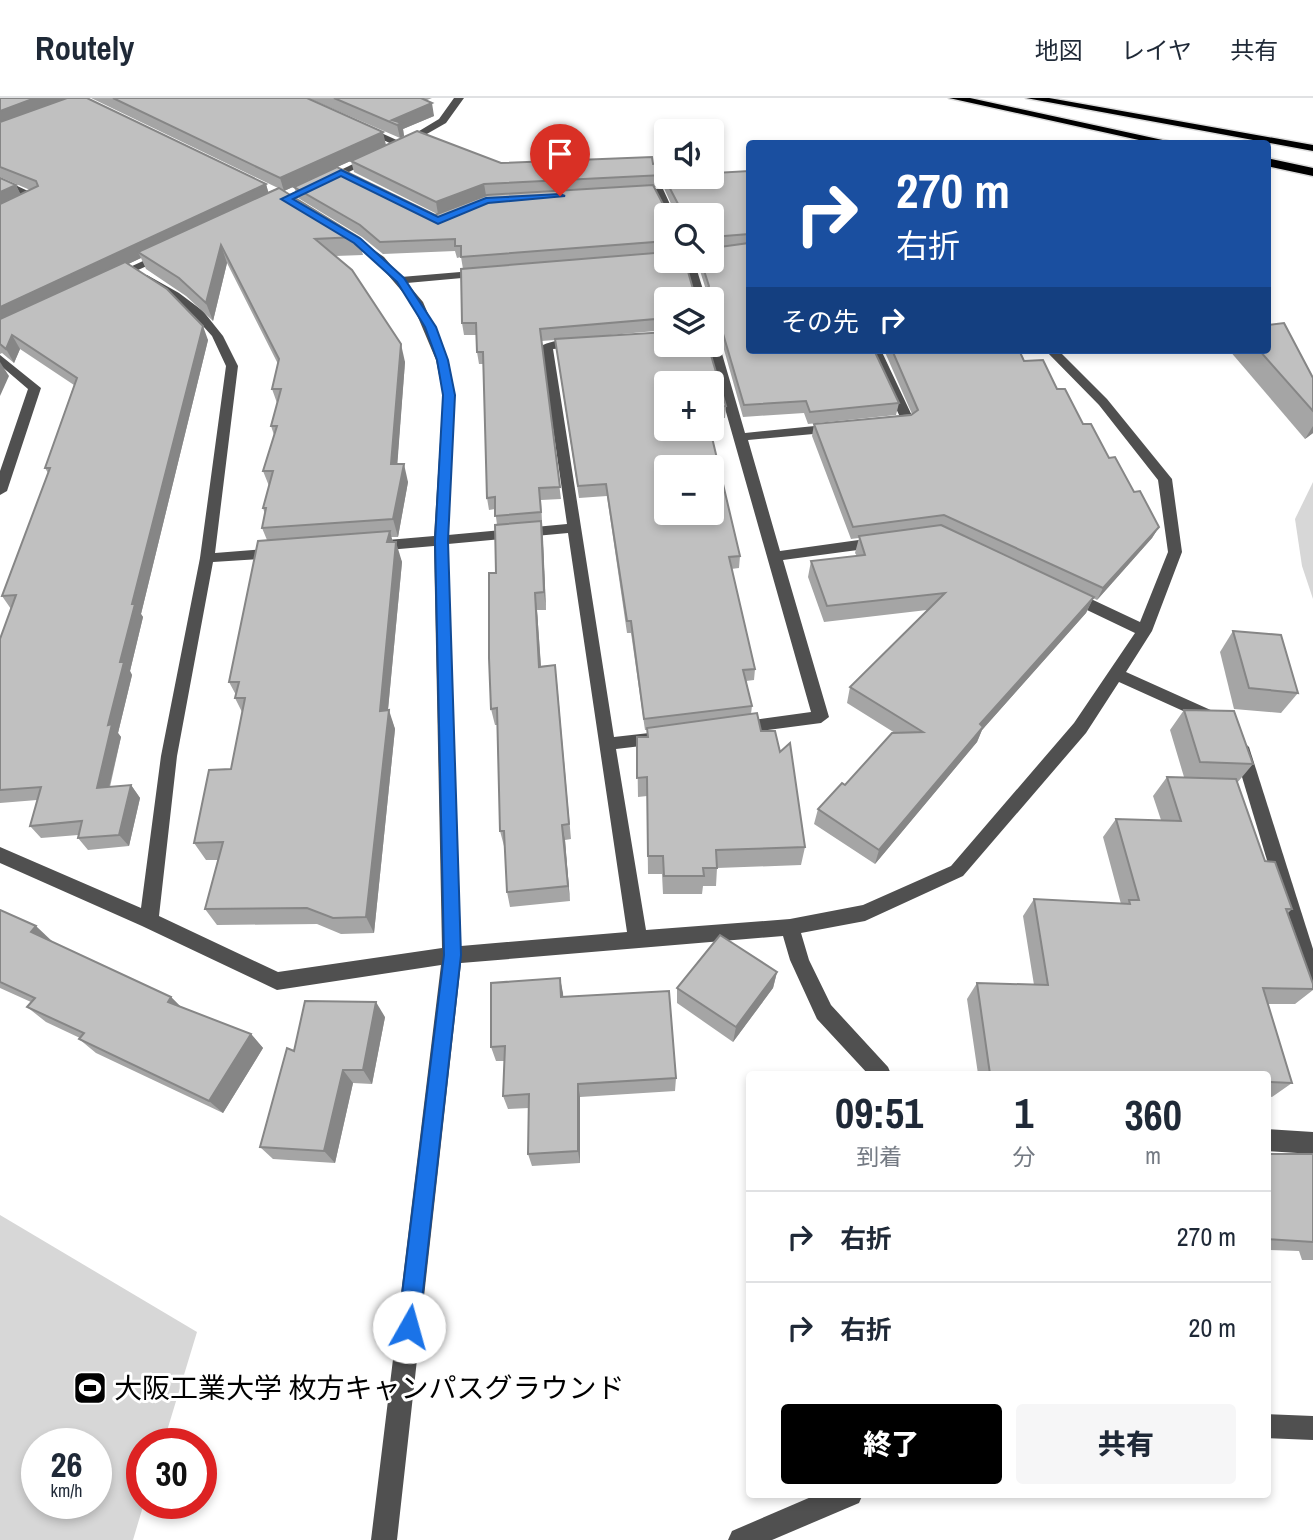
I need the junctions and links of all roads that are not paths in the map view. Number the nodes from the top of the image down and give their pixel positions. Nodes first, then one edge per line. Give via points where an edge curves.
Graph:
1 (459, 98) edge
2 (954, 98) edge
3 (1031, 98) edge
4 (353, 124) edge
5 (1157, 140) edge
6 (1268, 140) edge
7 (1271, 141) edge
8 (401, 145) junction
9 (1313, 148) edge
10 (1271, 163) edge
11 (1313, 172) edge
12 (341, 173) junction
13 (353, 179) edge
14 (0, 181) edge
15 (262, 187) edge
16 (619, 193) edge
17 (286, 199) junction
18 (664, 203) edge
19 (262, 209) edge
20 (0, 215) edge
21 (180, 247) edge
22 (132, 269) junction
23 (494, 272) edge
24 (401, 280) junction
25 (96, 285) edge
26 (600, 342) edge
27 (877, 354) edge
28 (1055, 354) edge
29 (717, 357) edge
30 (0, 359) edge
31 (880, 423) edge
32 (852, 426) edge
33 (741, 437) junction
34 (0, 491) edge
35 (574, 528) junction
36 (898, 540) edge
37 (442, 541) junction
38 (359, 547) edge
39 (290, 552) edge
40 (776, 556) junction
41 (208, 558) junction
42 (1060, 591) edge
43 (1144, 631) junction
44 (1116, 674) junction
45 (727, 729) edge
46 (674, 736) edge
47 (607, 744) junction
48 (0, 855) edge
49 (149, 920) junction
50 (790, 927) junction
51 (638, 939) junction
52 (452, 955) junction
53 (1313, 980) edge
54 (878, 1071) edge
55 (1271, 1140) edge
56 (1313, 1143) edge
57 (1271, 1426) edge
58 (1313, 1428) edge
59 (841, 1498) edge
60 (384, 1540) edge
61 (741, 1540) edge

1 - 8 street via 440,126
2 - 5 highway
3 - 6 highway
4 - 8 street
7 - 9 highway
8 - 12 street
10 - 11 highway
12 - 13 street
12 - 17 street
14 - 20 street via 37,200
15 - 17 street
16 - 18 street via 659,191
17 - 19 street
17 - 24 street via 357,241
21 - 22 street
22 - 25 street
22 - 41 street via 188,302 222,340 232,366
23 - 24 street
24 - 37 street via 430,327 443,360 449,395
26 - 35 street via 547,345
27 - 31 street via 908,420
28 - 43 street via 1103,402 1166,479 1175,552
29 - 33 street
30 - 34 street via 35,388
32 - 33 street
33 - 40 street
35 - 37 street
35 - 47 street
36 - 40 street
37 - 38 street
37 - 52 street
39 - 41 street
40 - 45 street via 821,717
41 - 49 street via 169,756
42 - 43 street
43 - 44 street
44 - 50 street via 1080,728 957,871 866,913
44 - 53 street via 1235,728
46 - 47 street
47 - 51 street
48 - 49 street
49 - 52 street via 277,981
50 - 51 street
50 - 54 street via 824,1012
51 - 52 street
52 - 60 street
55 - 56 street
57 - 58 street
59 - 61 street

